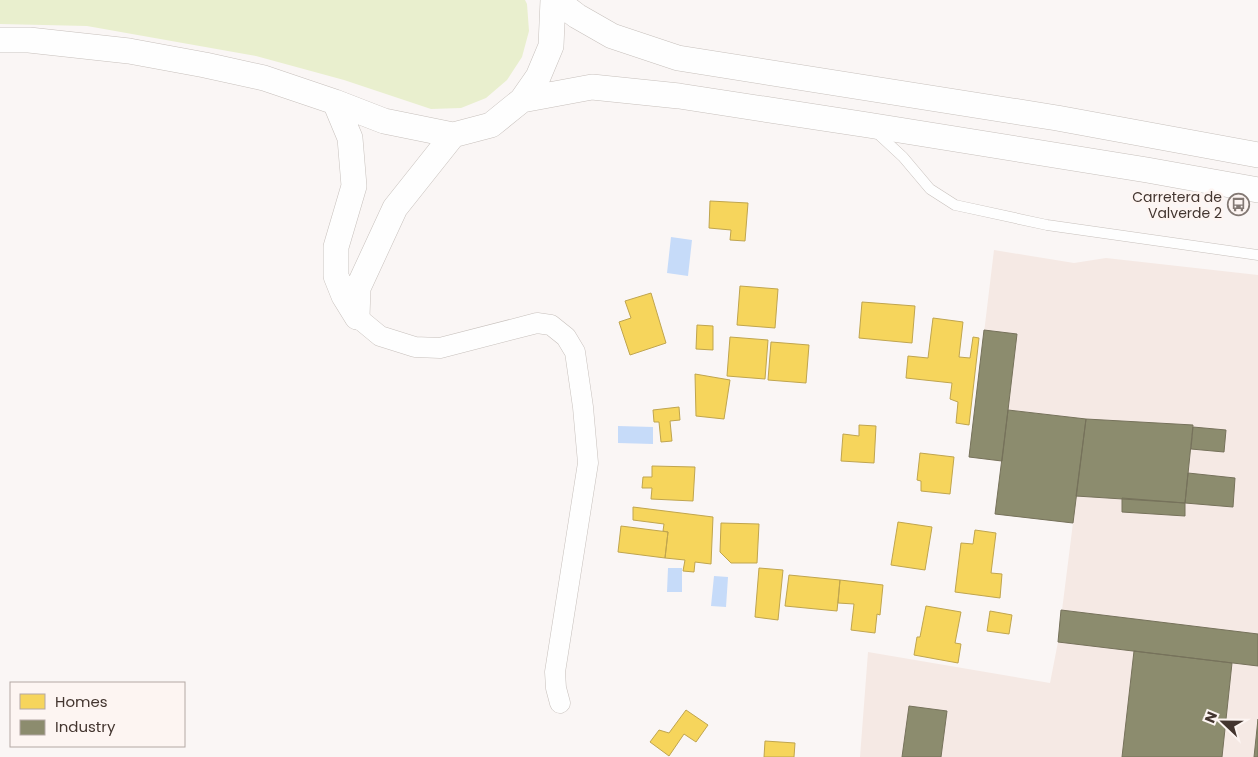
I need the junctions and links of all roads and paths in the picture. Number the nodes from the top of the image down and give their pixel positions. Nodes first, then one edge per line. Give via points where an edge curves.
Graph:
1 (554, 0) edge
2 (0, 40) edge
3 (522, 100) junction
4 (335, 102) junction
5 (868, 124) junction
6 (453, 135) junction
7 (1258, 155) edge
8 (1258, 190) edge
9 (1258, 255) edge
10 (357, 316) junction
11 (560, 703) dead end

1 - 3 street via 551,46 538,78
1 - 7 street via 612,36 678,58 1056,118
2 - 4 street via 129,51 205,64 264,78
3 - 5 street via 592,87 679,96
3 - 6 street via 491,125
4 - 6 street via 384,122
4 - 10 street via 350,138 354,186 336,247 336,276
5 - 8 street
5 - 9 lane via 903,157 930,189 955,205 1047,225
6 - 10 street via 395,208 358,288
10 - 11 street via 380,336 415,347 440,348 536,323 551,325 566,336 575,352 588,462 555,672

